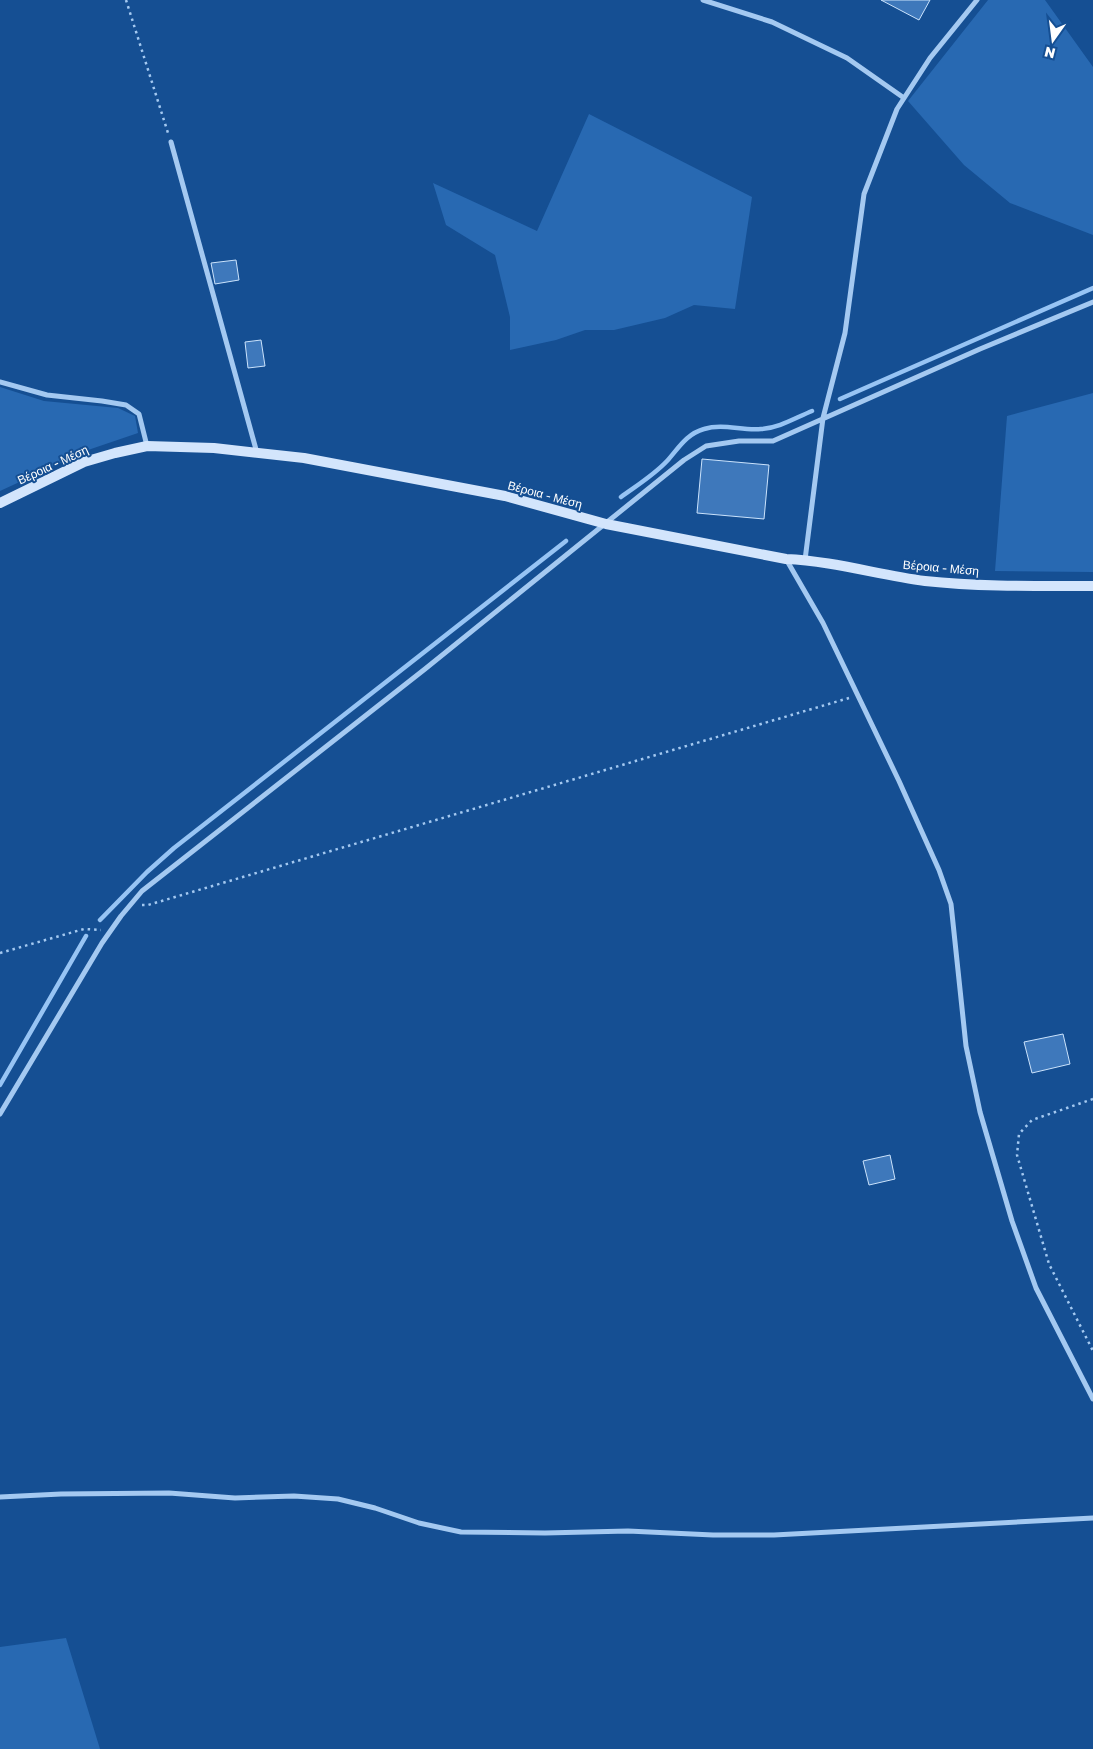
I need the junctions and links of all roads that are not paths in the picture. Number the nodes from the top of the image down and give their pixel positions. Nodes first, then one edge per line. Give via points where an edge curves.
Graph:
1 (703, 0) edge
2 (977, 0) edge
3 (904, 98) junction
4 (171, 142) road end
5 (1093, 302) edge
6 (0, 382) edge
7 (823, 418) junction
8 (147, 446) junction
9 (257, 453) junction
10 (0, 503) edge
11 (606, 524) junction
12 (786, 559) junction
13 (805, 560) junction
14 (1093, 586) edge
15 (0, 1114) edge
16 (1093, 1399) edge
17 (0, 1497) edge
18 (1093, 1518) edge

1 - 3 street via 772,22 847,58
2 - 3 street via 930,58
3 - 7 street via 864,194 845,334
4 - 9 street
5 - 7 street
6 - 8 street via 47,395 126,405 139,414
7 - 11 street via 772,441 706,446
7 - 13 street
8 - 9 street, Βέροια - Μέση
8 - 10 street, Βέροια - Μέση via 84,462
9 - 11 street, Βέροια - Μέση via 304,458 504,496
11 - 12 street, Βέροια - Μέση
11 - 15 street via 142,891 110,931
12 - 13 street, Βέροια - Μέση
12 - 16 street via 823,623 939,870 951,904 966,1046 980,1112 1012,1221 1036,1288
13 - 14 street, Βέροια - Μέση via 926,581
17 - 18 street via 169,1493 235,1498 294,1496 338,1499 461,1532 628,1530 774,1535

